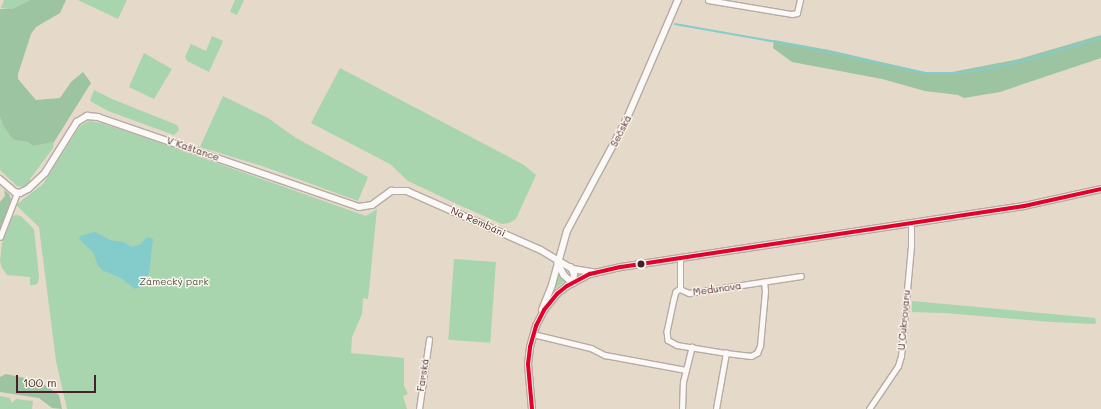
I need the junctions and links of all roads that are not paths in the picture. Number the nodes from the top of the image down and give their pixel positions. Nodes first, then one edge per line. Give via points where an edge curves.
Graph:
1 (678, 0) edge
2 (708, 0) edge
3 (800, 0) edge
4 (0, 179) edge
5 (1101, 189) edge
6 (396, 190) joint
7 (17, 193) junction
8 (911, 223) junction
9 (0, 237) edge
10 (680, 258) junction
11 (558, 261) junction
12 (569, 266) junction
13 (603, 270) junction
14 (801, 276) dead end
15 (764, 282) junction
16 (573, 283) junction
17 (680, 289) junction
18 (536, 326) junction
19 (533, 334) junction
20 (429, 340) dead end
21 (692, 347) junction
22 (726, 353) junction
23 (686, 370) junction
24 (418, 409) edge
25 (532, 409) edge
26 (682, 409) edge
27 (716, 409) edge
28 (869, 409) edge

1 - 11 street, Sečská via 632,108 570,225
2 - 3 street via 794,14 798,11
4 - 7 street
5 - 8 main road via 1043,202
6 - 7 street, V Kaštance via 388,192 372,205 358,207 118,122 91,116 75,125 34,185 24,192
6 - 11 street, Na Rembáni via 410,192 541,250
7 - 9 street
8 - 10 main road
8 - 28 street, U Cukrovaru via 900,360
10 - 13 main road
10 - 17 street
11 - 12 street
11 - 16 street via 564,275
11 - 18 street, Sečská via 551,289
12 - 13 street via 589,272
12 - 16 street via 573,272
13 - 16 main road
14 - 15 street, Medunova
15 - 17 street, Medunova via 689,293
15 - 22 street, Medunova via 758,351 751,356
16 - 18 main road via 552,299
17 - 21 street, Medunova via 674,299 667,338 674,344
18 - 19 main road
19 - 23 street via 591,348 605,355
19 - 25 main road via 528,369
20 - 24 street, Farská
21 - 22 street, Medunova
21 - 23 street
22 - 27 street
23 - 26 street

